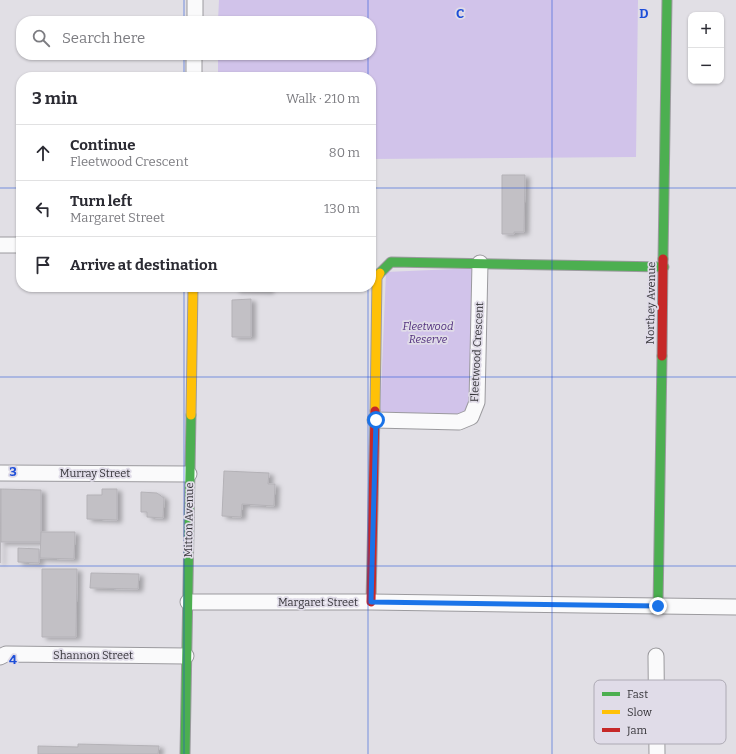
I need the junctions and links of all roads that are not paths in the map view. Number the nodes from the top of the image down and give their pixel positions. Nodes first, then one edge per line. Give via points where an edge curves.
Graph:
1 (195, 0) edge
2 (667, 0) edge
3 (195, 16) edge
4 (194, 60) edge
5 (194, 72) edge
6 (0, 245) edge
7 (16, 246) edge
8 (480, 263) junction
9 (664, 267) junction
10 (192, 292) edge
11 (376, 420) junction
12 (0, 472) edge
13 (189, 474) junction
14 (188, 602) junction
15 (371, 602) junction
16 (658, 606) junction
17 (736, 607) edge
18 (0, 656) edge
19 (186, 656) junction
20 (656, 656) dead end
21 (656, 680) edge
22 (657, 744) edge
23 (185, 754) edge
24 (657, 754) edge

1 - 3 street
2 - 9 street, Northey Avenue
4 - 5 street
6 - 7 street
8 - 9 street
8 - 11 street, Fleetwood Crescent via 477,402 471,417 459,422
8 - 11 street via 391,262 377,278
9 - 16 street, Northey Avenue
10 - 13 street, Mitton Avenue
11 - 15 street
12 - 13 street, Murray Street
13 - 14 street, Mitton Avenue
14 - 15 street, Margaret Street
14 - 19 street, Mitton Avenue
15 - 16 street, Margaret Street
16 - 17 street, Margaret Street
18 - 19 street, Shannon Street
19 - 23 street, Mitton Avenue
20 - 21 street
22 - 24 street

